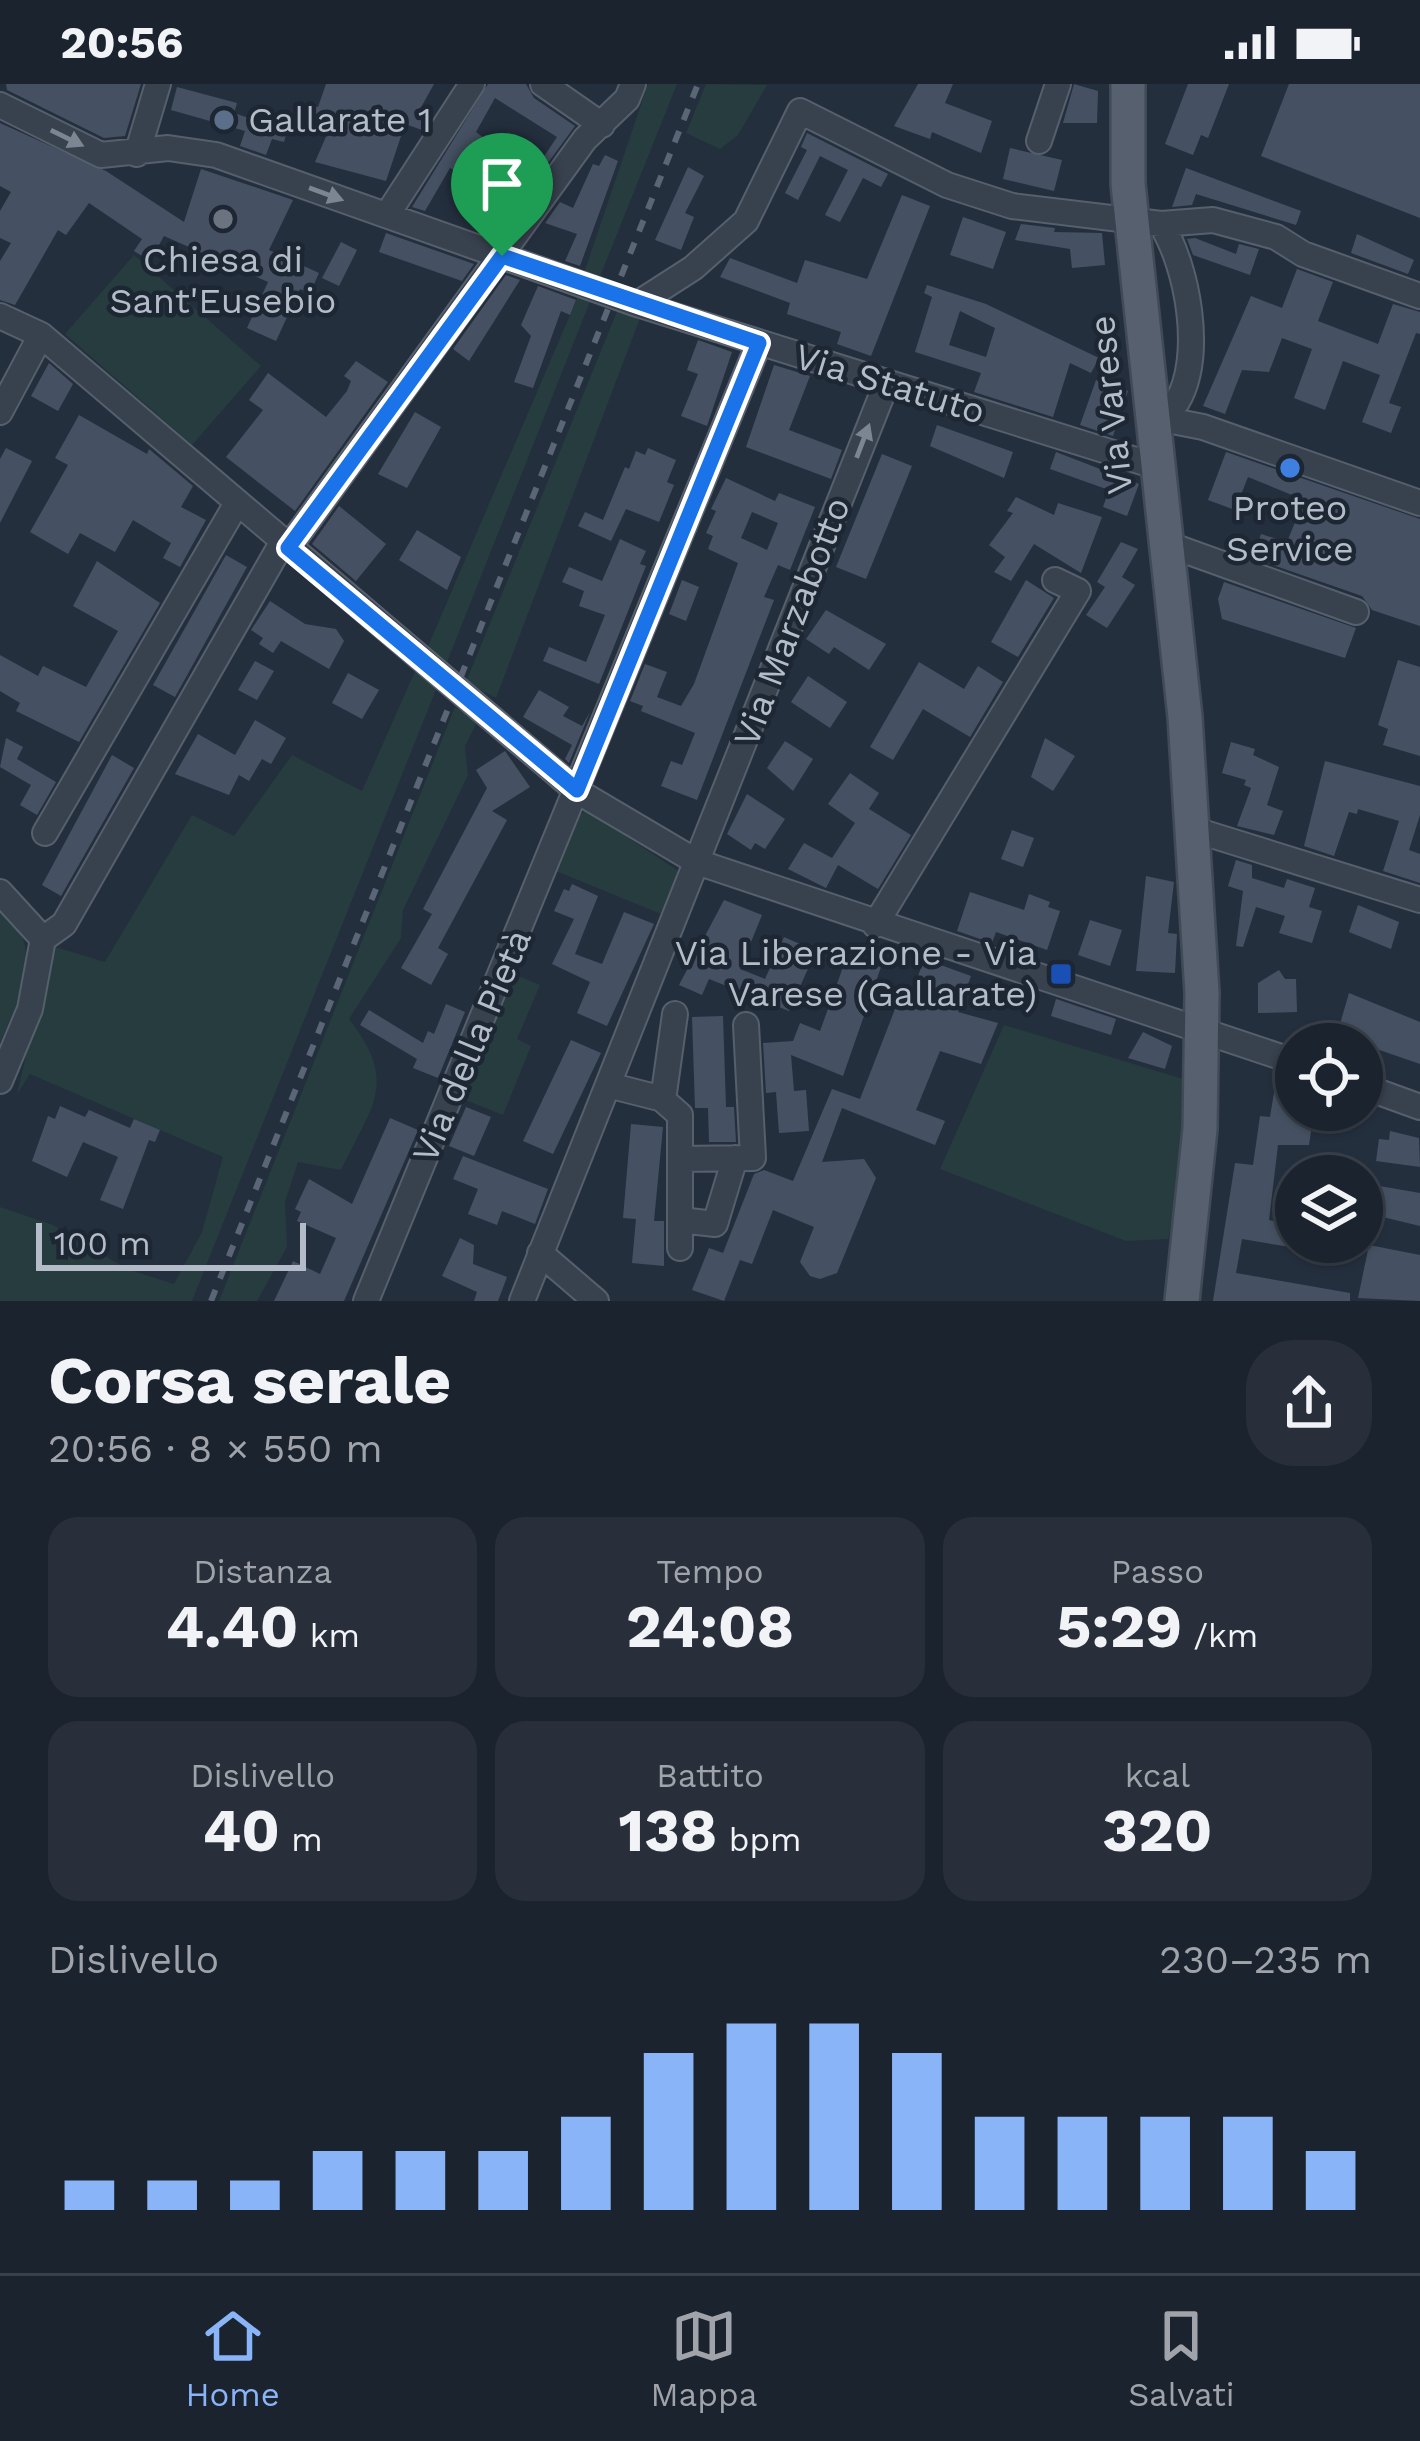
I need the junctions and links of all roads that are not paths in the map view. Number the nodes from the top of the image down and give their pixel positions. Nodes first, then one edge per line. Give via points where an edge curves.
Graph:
1 (158, 84) edge
2 (472, 84) edge
3 (543, 84) edge
4 (633, 84) edge
5 (1058, 84) edge
6 (1121, 86) edge
7 (0, 105) edge
8 (602, 125) junction
9 (1040, 141) dead end
10 (137, 154) junction
11 (387, 215) junction
12 (1146, 220) junction
13 (502, 256) junction
14 (1420, 296) edge
15 (637, 304) junction
16 (0, 316) edge
17 (41, 335) junction
18 (759, 343) junction
19 (886, 382) junction
20 (0, 412) edge
21 (1152, 417) junction
22 (1158, 467) junction
23 (237, 503) junction
24 (1420, 503) edge
25 (1164, 543) junction
26 (285, 546) junction
27 (1055, 580) dead end
28 (1356, 613) dead end
29 (577, 790) junction
30 (1198, 829) junction
31 (45, 833) dead end
32 (697, 862) junction
33 (0, 892) edge
34 (1420, 900) edge
35 (874, 925) junction
36 (43, 939) junction
37 (675, 1014) dead end
38 (746, 1025) dead end
39 (1212, 1031) junction
40 (1275, 1054) edge
41 (0, 1081) edge
42 (608, 1085) junction
43 (1383, 1094) edge
44 (663, 1099) junction
45 (1420, 1107) edge
46 (680, 1159) junction
47 (736, 1159) junction
48 (680, 1220) junction
49 (680, 1247) dead end
50 (540, 1253) junction
51 (1184, 1290) edge
52 (366, 1301) edge
53 (522, 1301) edge
54 (596, 1301) edge

1 - 10 street
2 - 11 street
3 - 8 street
4 - 8 street
5 - 9 street
6 - 12 main road, Via Varese
7 -> 10 street, Via Statuto via 101,154
8 - 13 street
10 -> 11 street, Via Statuto via 168,148 216,155
11 - 13 street, Via Statuto
12 - 14 street via 1213,220 1276,237
12 - 15 street via 1012,206 947,185 800,111 746,221
12 - 21 main road, Via Varese
12 - 21 street via 1185,294 1188,367 1178,402
13 - 15 street, Via Statuto
13 - 26 street
15 - 18 street, Via Statuto
16 - 17 street
17 - 20 street
17 - 23 street
18 - 19 street, Via Statuto
18 - 29 street, Via della Pietà
19 - 22 street, Via Statuto
32 -> 19 street, Via Marzabotto
21 - 22 main road, Via Varese
21 - 24 street via 1203,427
22 - 25 main road, Via Varese
23 - 26 street
23 - 31 street
25 - 28 street
25 - 30 main road, Via Varese
26 - 29 street
26 - 36 street via 64,924
27 - 35 street via 1078,592
29 - 32 street
29 - 52 street, Via della Pietà
30 - 34 street
30 - 39 main road, Via Varese
32 - 35 street
32 - 42 street, Via Marzabotto
33 - 36 street
35 - 39 street
36 - 41 street via 30,1009
37 - 44 street
38 - 47 street via 753,1159
39 - 40 street
39 - 51 main road, Via Varese
42 - 44 street
42 - 50 street, Via Marzabotto
43 - 45 street
44 - 46 street via 680,1115
46 - 47 street
46 - 48 street
47 - 48 street via 715,1225
48 - 49 street
50 - 53 street, Via Marzabotto
50 - 54 street

